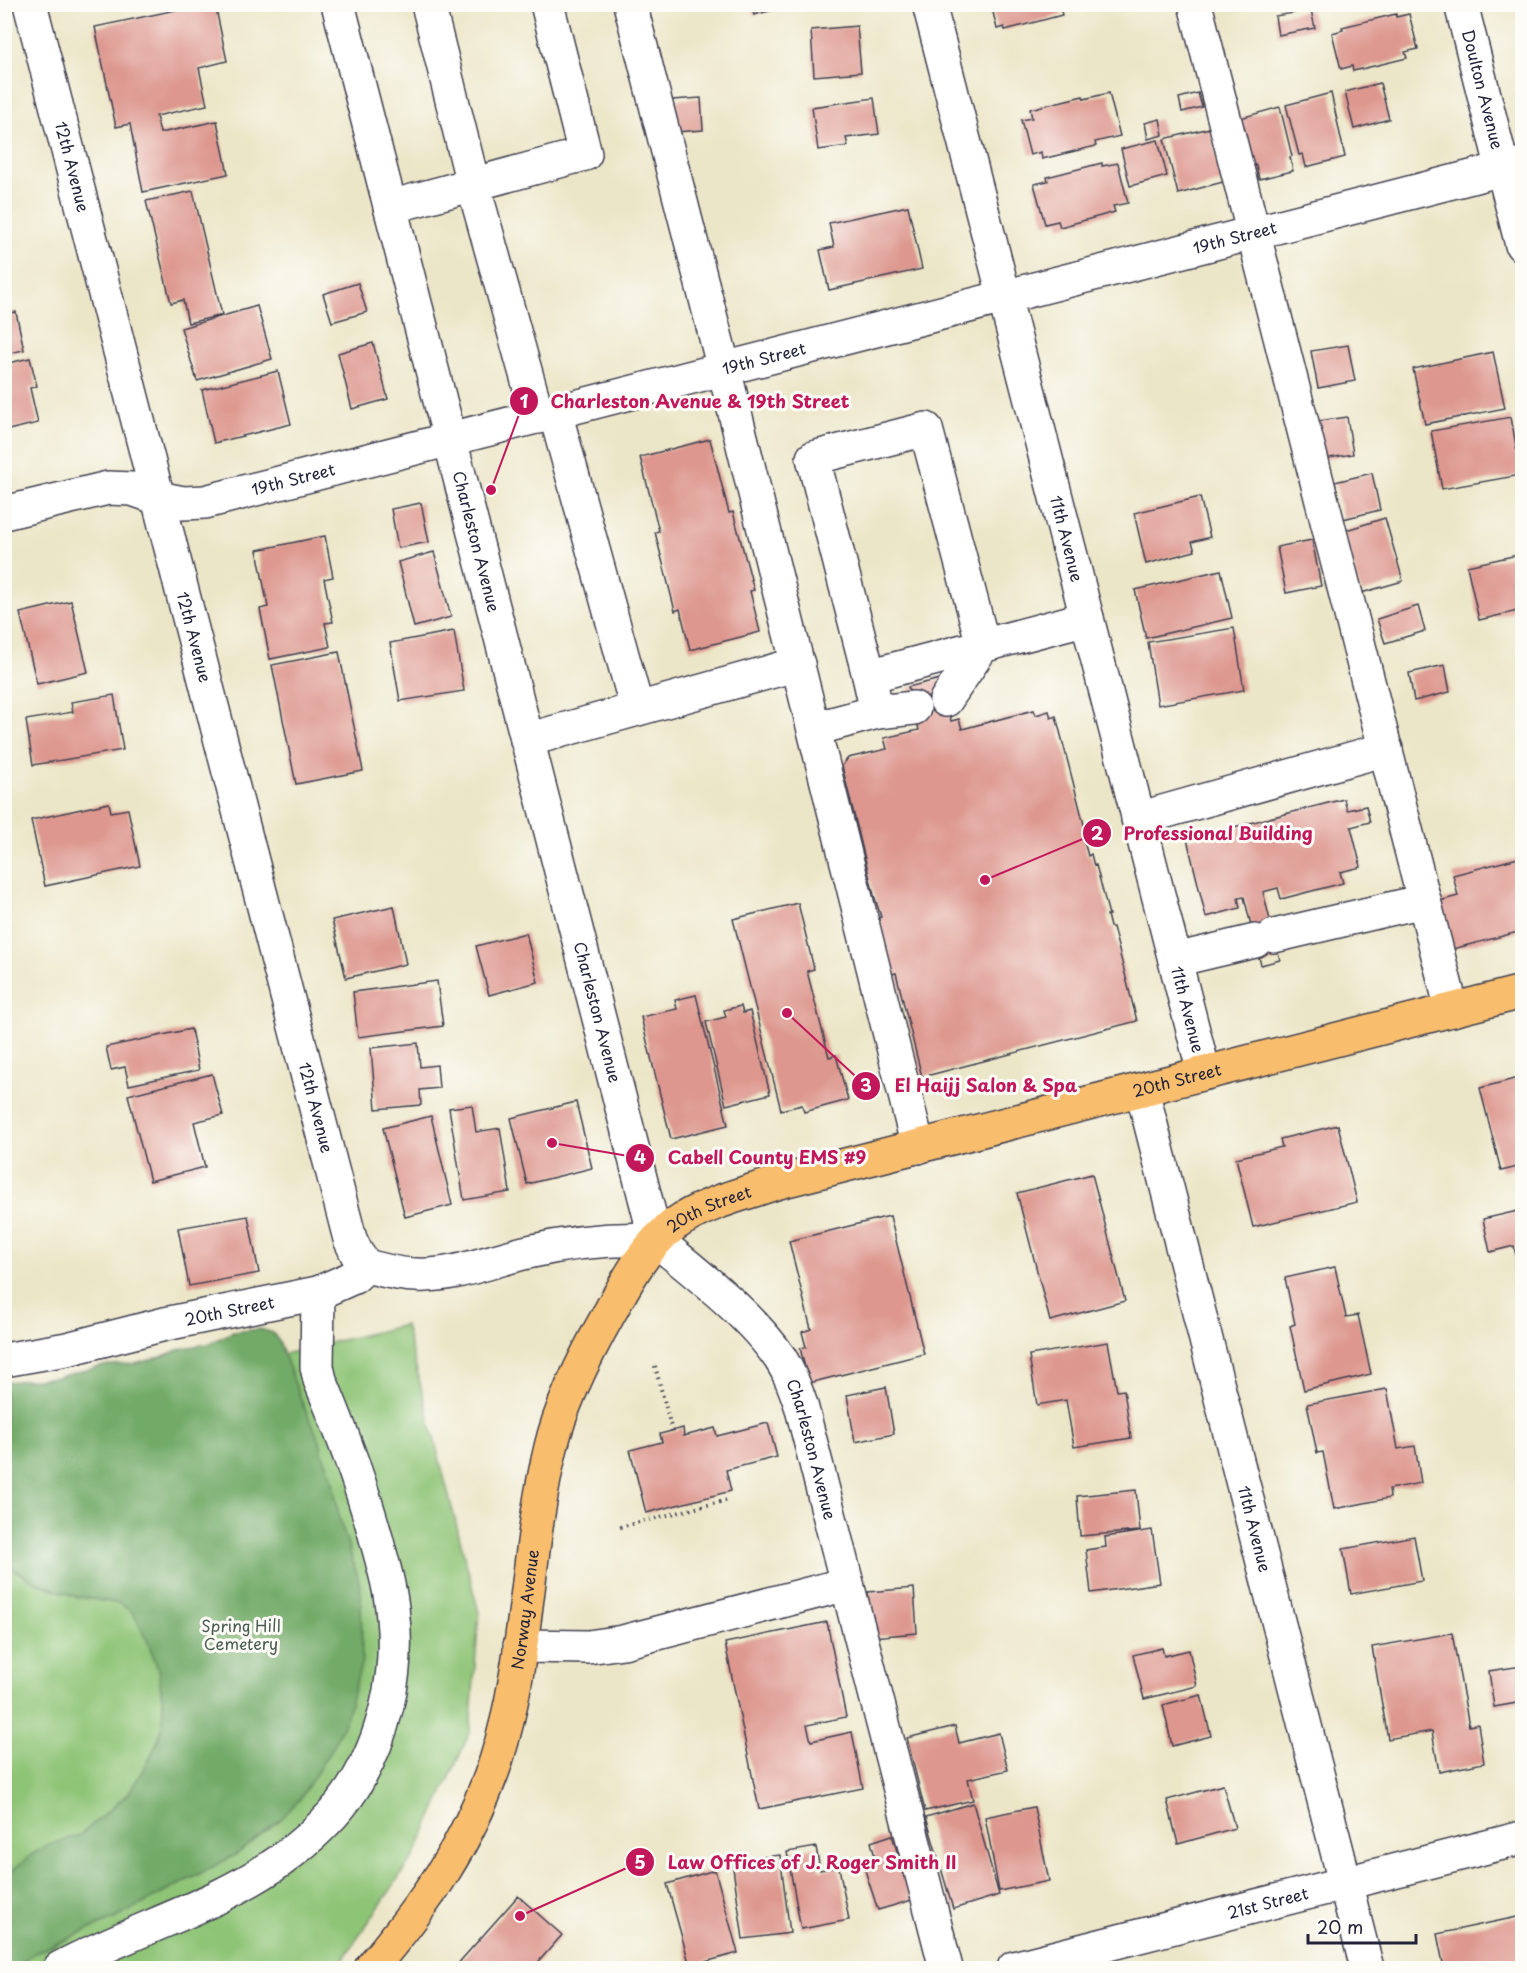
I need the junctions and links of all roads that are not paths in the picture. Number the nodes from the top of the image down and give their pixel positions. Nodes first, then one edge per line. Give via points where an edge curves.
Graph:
1 (30, 4) edge
2 (338, 4) edge
3 (428, 4) edge
4 (547, 4) edge
5 (630, 4) edge
6 (929, 4) edge
7 (1195, 4) edge
8 (1461, 4) edge
9 (1513, 166) edge
10 (473, 184) junction
11 (390, 207) junction
12 (1254, 232) junction
13 (1522, 245) edge
14 (1004, 298) junction
15 (724, 369) junction
16 (546, 415) junction
17 (450, 440) junction
18 (158, 498) junction
19 (4, 513) edge
20 (1087, 618) junction
21 (983, 645) junction
22 (798, 664) junction
23 (868, 676) junction
24 (946, 700) dead end
25 (914, 708) dead end
26 (637, 710) junction
27 (877, 712) junction
28 (814, 729) junction
29 (527, 740) junction
30 (1386, 749) junction
31 (1138, 819) junction
32 (1424, 901) junction
33 (1175, 960) junction
34 (1522, 992) edge
35 (1452, 1010) junction
36 (1204, 1073) junction
37 (1142, 1090) junction
38 (918, 1147) junction
39 (656, 1240) junction
40 (366, 1266) junction
41 (318, 1293) junction
42 (4, 1360) edge
43 (847, 1584) junction
44 (520, 1646) junction
45 (1522, 1838) edge
46 (1345, 1884) junction
47 (1024, 1967) edge
48 (60, 1968) edge
49 (371, 1968) edge
50 (946, 1968) edge
51 (1367, 1968) edge

1 - 18 street, 12th Avenue
2 - 11 street, Charleston Avenue
3 - 10 street
4 - 10 street via 585,154
5 - 15 street
6 - 14 street, 11th Avenue
7 - 12 street
8 - 9 street, Doulton Avenue
9 - 12 street, 19th Street
9 - 13 street, Doulton Avenue
10 - 11 street
10 - 16 street
11 - 17 street, Charleston Avenue
12 - 14 street, 19th Street
12 - 30 street
14 - 15 street, 19th Street
14 - 20 street, 11th Avenue
15 - 16 street, 19th Street
15 - 22 street
16 - 17 street, 19th Street
16 - 26 street
17 - 18 street, 19th Street via 206,502
17 - 29 street, Charleston Avenue
18 - 19 street, 19th Street via 132,489 108,488
18 - 40 street, 12th Avenue via 350,1239
20 - 21 street
20 - 31 street, 11th Avenue
21 - 23 street
21 - 23 street via 926,429 813,458
21 - 24 street
22 - 26 street
22 - 28 street
23 - 27 street
25 - 27 street
26 - 29 street
27 - 28 street
28 - 38 street
29 - 39 street, Charleston Avenue
30 - 31 street
30 - 32 street
31 - 33 street, 11th Avenue
32 - 33 street
32 - 35 street
33 - 36 street, 11th Avenue
34 - 35 main road, 20th Street
35 - 36 main road, 20th Street
36 - 37 main road, 20th Street
37 - 38 main road, 20th Street
37 - 46 street, 11th Avenue
38 - 39 main road, 20th Street via 779,1182 723,1201 696,1212
39 - 40 street, 20th Street via 583,1241 442,1275 415,1275
39 - 43 street, Charleston Avenue via 757,1330 789,1374 801,1405
39 - 44 main road, Norway Avenue via 597,1334 551,1444
40 - 41 street, 20th Street via 354,1277
41 - 42 street, 20th Street
41 - 48 street via 319,1374 350,1451 373,1527 393,1619 393,1668 374,1746 354,1787 331,1816 279,1861 242,1884
43 - 44 street via 623,1642 588,1647
43 - 50 street, Charleston Avenue
44 - 49 main road, Norway Avenue via 496,1760 474,1818 445,1873
45 - 46 street, 21st Street
46 - 47 street, 21st Street
46 - 51 street, 11th Avenue

